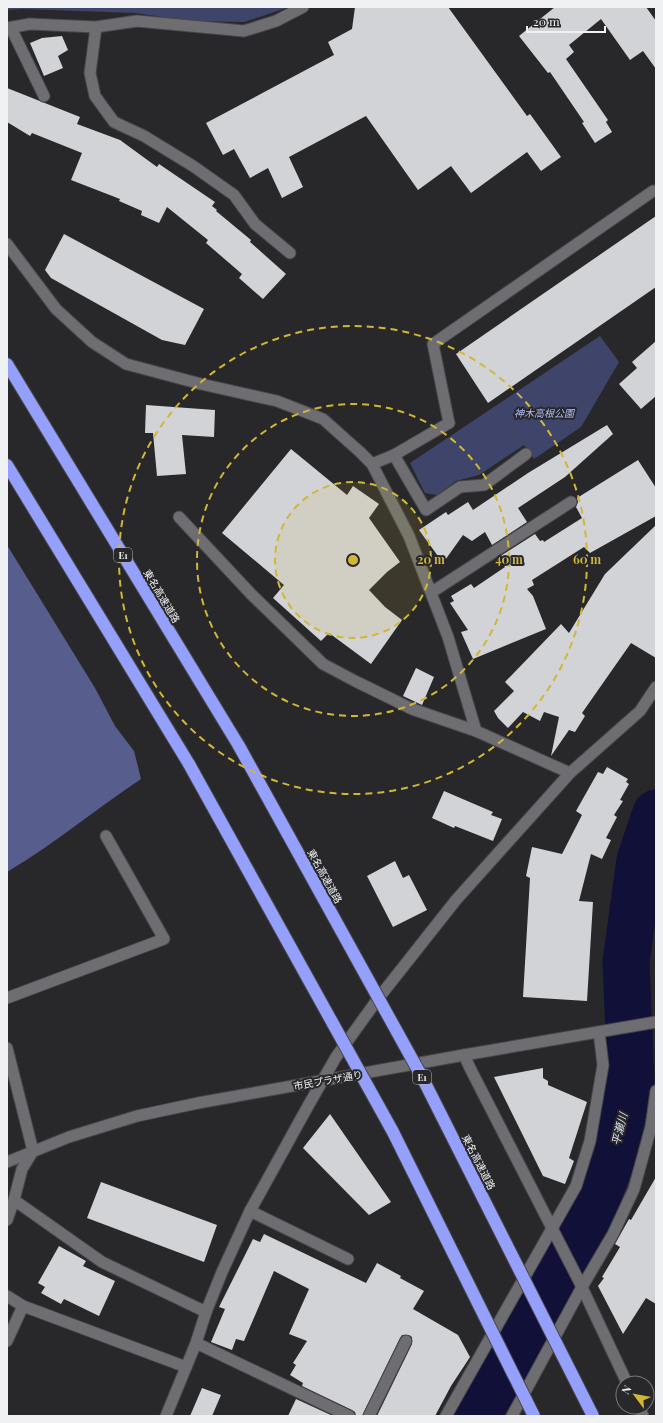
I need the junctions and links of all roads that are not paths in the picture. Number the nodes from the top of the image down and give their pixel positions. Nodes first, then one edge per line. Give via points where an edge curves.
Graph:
1 (303, 7) edge
2 (96, 27) junction
3 (9, 28) edge
4 (44, 96) dead end
5 (653, 191) dead end
6 (7, 244) edge
7 (290, 253) dead end
8 (7, 364) edge
9 (526, 454) dead end
10 (394, 455) junction
11 (372, 464) junction
12 (7, 465) edge
13 (571, 502) dead end
14 (179, 517) dead end
15 (432, 592) junction
16 (656, 687) edge
17 (476, 731) junction
18 (570, 773) junction
19 (106, 836) dead end
20 (7, 998) edge
21 (653, 1023) edge
22 (602, 1031) junction
23 (7, 1048) edge
24 (464, 1055) junction
25 (321, 1081) junction
26 (656, 1091) edge
27 (33, 1151) junction
28 (7, 1162) edge
29 (14, 1200) junction
30 (250, 1211) junction
31 (7, 1220) edge
32 (551, 1227) junction
33 (348, 1259) dead end
34 (580, 1284) junction
35 (7, 1296) edge
36 (23, 1306) junction
37 (206, 1312) junction
38 (7, 1341) edge
39 (406, 1341) dead end
40 (196, 1343) junction
41 (186, 1366) junction
42 (623, 1375) edge
43 (166, 1416) edge
44 (350, 1416) edge
45 (368, 1416) edge
46 (446, 1416) edge
47 (512, 1416) edge
48 (534, 1416) edge
49 (593, 1416) edge

1 - 2 street via 276,21 244,30 137,22
2 - 3 street via 30,24
2 - 7 street via 90,73 95,96 114,122 144,136 234,195 255,224
3 - 4 street
5 - 10 street via 434,344 449,423
6 - 11 street via 56,309 92,342 126,364 277,401 323,419
8 - 49 highway, 東名高速道路 / E1, bridge via 239,746 422,1077
9 - 10 street via 484,485 460,487 426,510
10 - 11 street
11 - 15 street via 409,536
12 - 48 highway, bridge via 189,764 393,1132
13 - 15 street
14 - 17 street via 252,595 323,664 412,709
15 - 17 street
16 - 18 street via 640,710
17 - 18 street
18 - 25 street via 456,900 377,1000
19 - 20 street via 164,939
21 - 22 street, 市民プラザ通り
22 - 24 street, 市民プラザ通り
22 - 32 street via 603,1065 590,1141 576,1186
23 - 27 street
24 - 25 street, 市民プラザ通り
24 - 32 street
25 - 27 street, 市民プラザ通り via 137,1116
25 - 30 street
26 - 34 street via 651,1127 634,1189 613,1234
27 - 28 street, 市民プラザ通り
27 - 29 street via 22,1169
29 - 31 street
29 - 37 street via 102,1262
30 - 33 street
30 - 37 street
32 - 34 street
32 - 46 street
34 - 42 street
34 - 47 street
35 - 36 street
36 - 38 street
36 - 41 street
37 - 40 street
39 - 45 street
40 - 41 street
40 - 44 street
41 - 43 street

